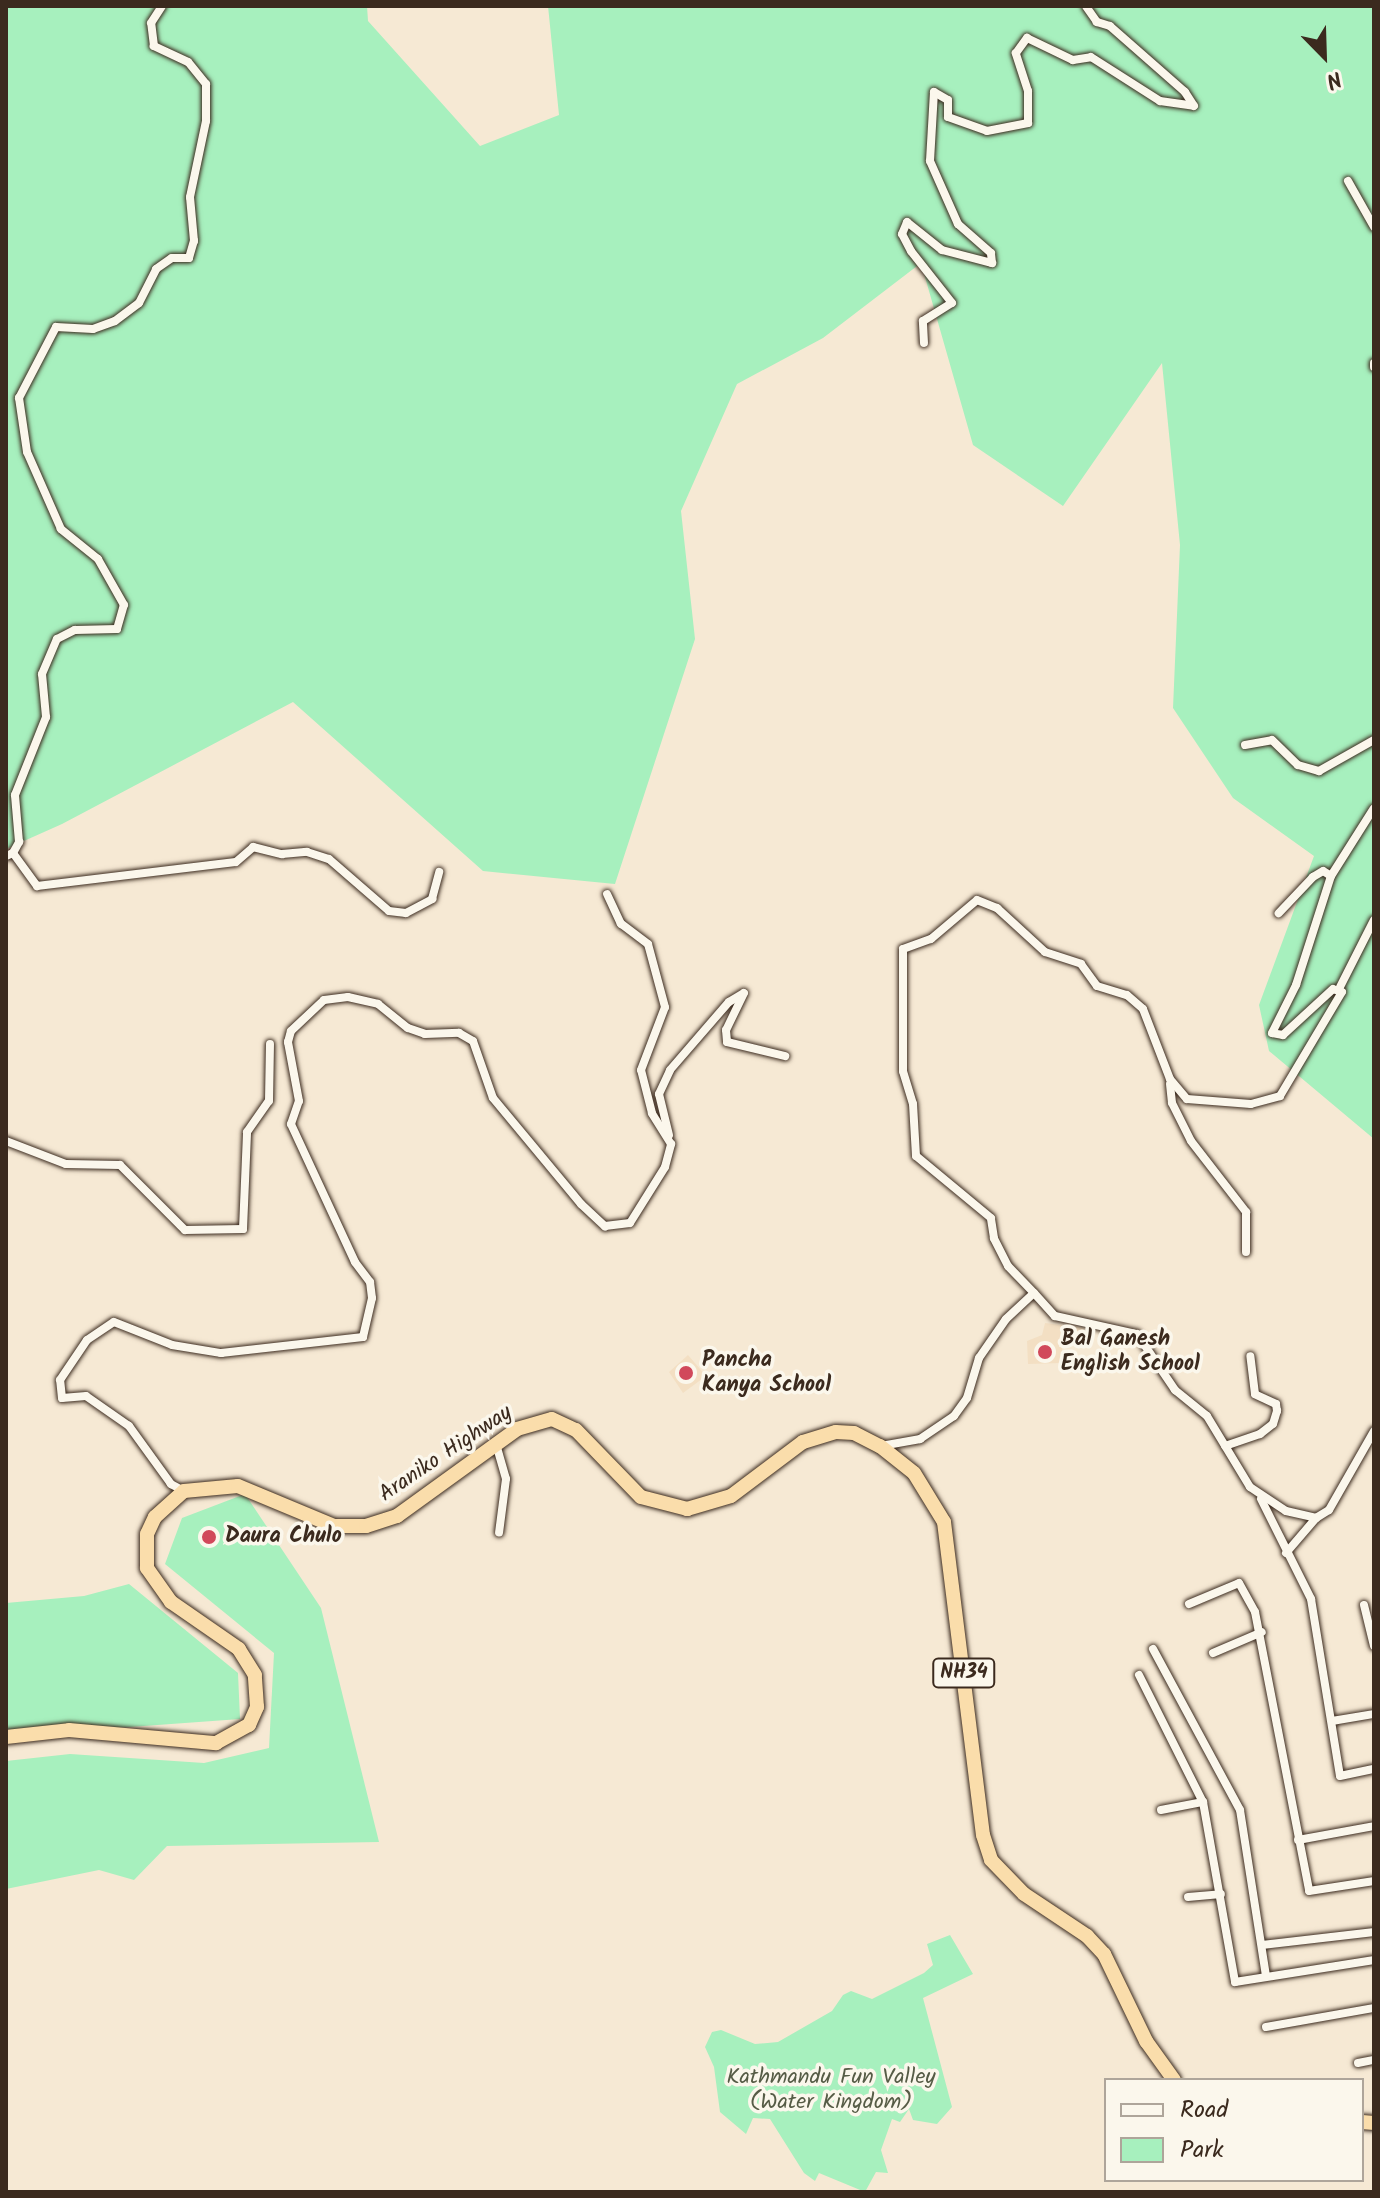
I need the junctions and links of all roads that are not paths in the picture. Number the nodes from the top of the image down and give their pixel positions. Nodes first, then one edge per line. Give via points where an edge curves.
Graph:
1 (162, 6) edge
2 (1086, 6) edge
3 (1348, 181) dead end
4 (1374, 227) edge
5 (924, 343) dead end
6 (1374, 740) edge
7 (1245, 745) dead end
8 (1374, 808) edge
9 (9, 854) edge
10 (439, 872) dead end
11 (1331, 876) junction
12 (607, 894) dead end
13 (1279, 913) dead end
14 (1374, 920) edge
15 (1340, 987) junction
16 (270, 1044) dead end
17 (785, 1056) dead end
18 (1170, 1079) junction
19 (6, 1141) edge
20 (671, 1144) junction
21 (1246, 1252) dead end
22 (1034, 1293) junction
23 (1250, 1356) dead end
24 (1374, 1431) edge
25 (496, 1443) junction
26 (880, 1446) junction
27 (1225, 1446) junction
28 (184, 1491) junction
29 (1260, 1498) junction
30 (1316, 1518) junction
31 (499, 1533) dead end
32 (1286, 1553) junction
33 (1189, 1604) dead end
34 (1364, 1605) dead end
35 (1262, 1632) junction
36 (1374, 1646) edge
37 (1153, 1649) dead end
38 (1213, 1653) dead end
39 (1139, 1675) dead end
40 (1374, 1714) edge
41 (1332, 1721) junction
42 (6, 1737) edge
43 (1374, 1769) edge
44 (1203, 1802) junction
45 (1161, 1810) dead end
46 (1374, 1826) edge
47 (1298, 1840) junction
48 (1374, 1881) edge
49 (1221, 1894) junction
50 (1188, 1897) dead end
51 (1374, 1932) edge
52 (1262, 1945) junction
53 (1374, 1960) edge
54 (1266, 1976) junction
55 (1374, 2008) edge
56 (1266, 2027) dead end
57 (1374, 2060) edge
58 (1358, 2063) dead end
59 (1173, 2078) edge

1 - 9 street via 151,23 154,46 188,62 206,84 206,121 190,197 194,241 189,258 172,258 156,269 139,303 115,321 93,329 56,327 19,398 27,452 61,529 98,559 124,605 117,629 75,630 57,639 42,674 46,717 15,795 19,842
2 - 5 street via 1097,22 1110,26 1194,106 1160,101 1091,57 1073,60 1027,38 1016,53 1028,91 1028,123 987,131 948,117 948,100 934,92 930,161 958,224 991,253 992,263 942,250 907,222 902,234 911,251 952,303 923,321
3 - 4 street
6 - 7 street via 1319,771 1298,765 1272,740
8 - 11 street
9 - 10 street via 37,886 236,862 253,847 282,854 307,852 329,859 389,911 406,913 432,899
11 - 13 street via 1323,871 1313,877
11 - 15 street via 1296,985 1272,1033 1283,1035
12 - 20 street via 621,924 648,944 659,977 665,1007 641,1070 652,1113
14 - 15 street
15 - 18 street via 1335,1008 1280,1096 1251,1104 1198,1102 1177,1090
16 - 19 street via 269,1101 247,1132 243,1229 185,1230 120,1165 66,1164
17 - 20 street via 727,1042 726,1030 744,993 729,1002 670,1070 659,1094
18 - 21 street via 1180,1121 1246,1212
18 - 22 street via 1143,1009 1127,995 1097,986 1081,964 1045,952 997,908 977,900 931,939 903,949 903,1071 913,1104 916,1156 991,1218 1008,1266
20 - 28 street via 665,1167 630,1223 605,1226 493,1098 473,1041 459,1033 425,1034 408,1028 378,1004 348,997 324,1000 291,1031 288,1042 299,1101 291,1124 355,1262 370,1282 372,1298 363,1337 221,1353 172,1345 114,1322 87,1340 60,1380 62,1398 86,1396 129,1426 165,1477
22 - 26 street via 1006,1319 979,1358 967,1398 954,1416 920,1439
22 - 27 street via 1055,1316 1137,1334 1175,1390 1207,1416
23 - 27 street via 1255,1394 1276,1404 1277,1411 1273,1424 1260,1434
24 - 30 street via 1337,1502
25 - 26 highway, Araniko Highway / NH34 via 536,1421 561,1422 592,1444 641,1497 687,1509 731,1496 820,1435 854,1433
25 - 28 highway, Araniko Highway / NH34 via 397,1516 366,1526 334,1526 238,1486
25 - 31 street via 506,1479
26 - 59 highway, Araniko Highway / NH34 via 914,1473 944,1522 983,1835 991,1860 1024,1894 1087,1936 1104,1954 1146,2041
27 - 29 street
28 - 42 highway via 155,1517 143,1551 147,1568 171,1602 239,1649 255,1675 257,1707 249,1725 216,1743 69,1730
29 - 30 street
29 - 32 street
30 - 32 street
32 - 41 street via 1311,1599
33 - 35 street via 1239,1583
34 - 36 street
35 - 38 street
35 - 47 street
37 - 52 street via 1240,1810
39 - 44 street
40 - 41 street
41 - 43 street via 1340,1776
44 - 45 street
44 - 49 street
46 - 47 street
47 - 48 street via 1309,1891
49 - 50 street
49 - 54 street via 1235,1982
51 - 52 street
52 - 54 street
53 - 54 street
55 - 56 street
57 - 58 street

